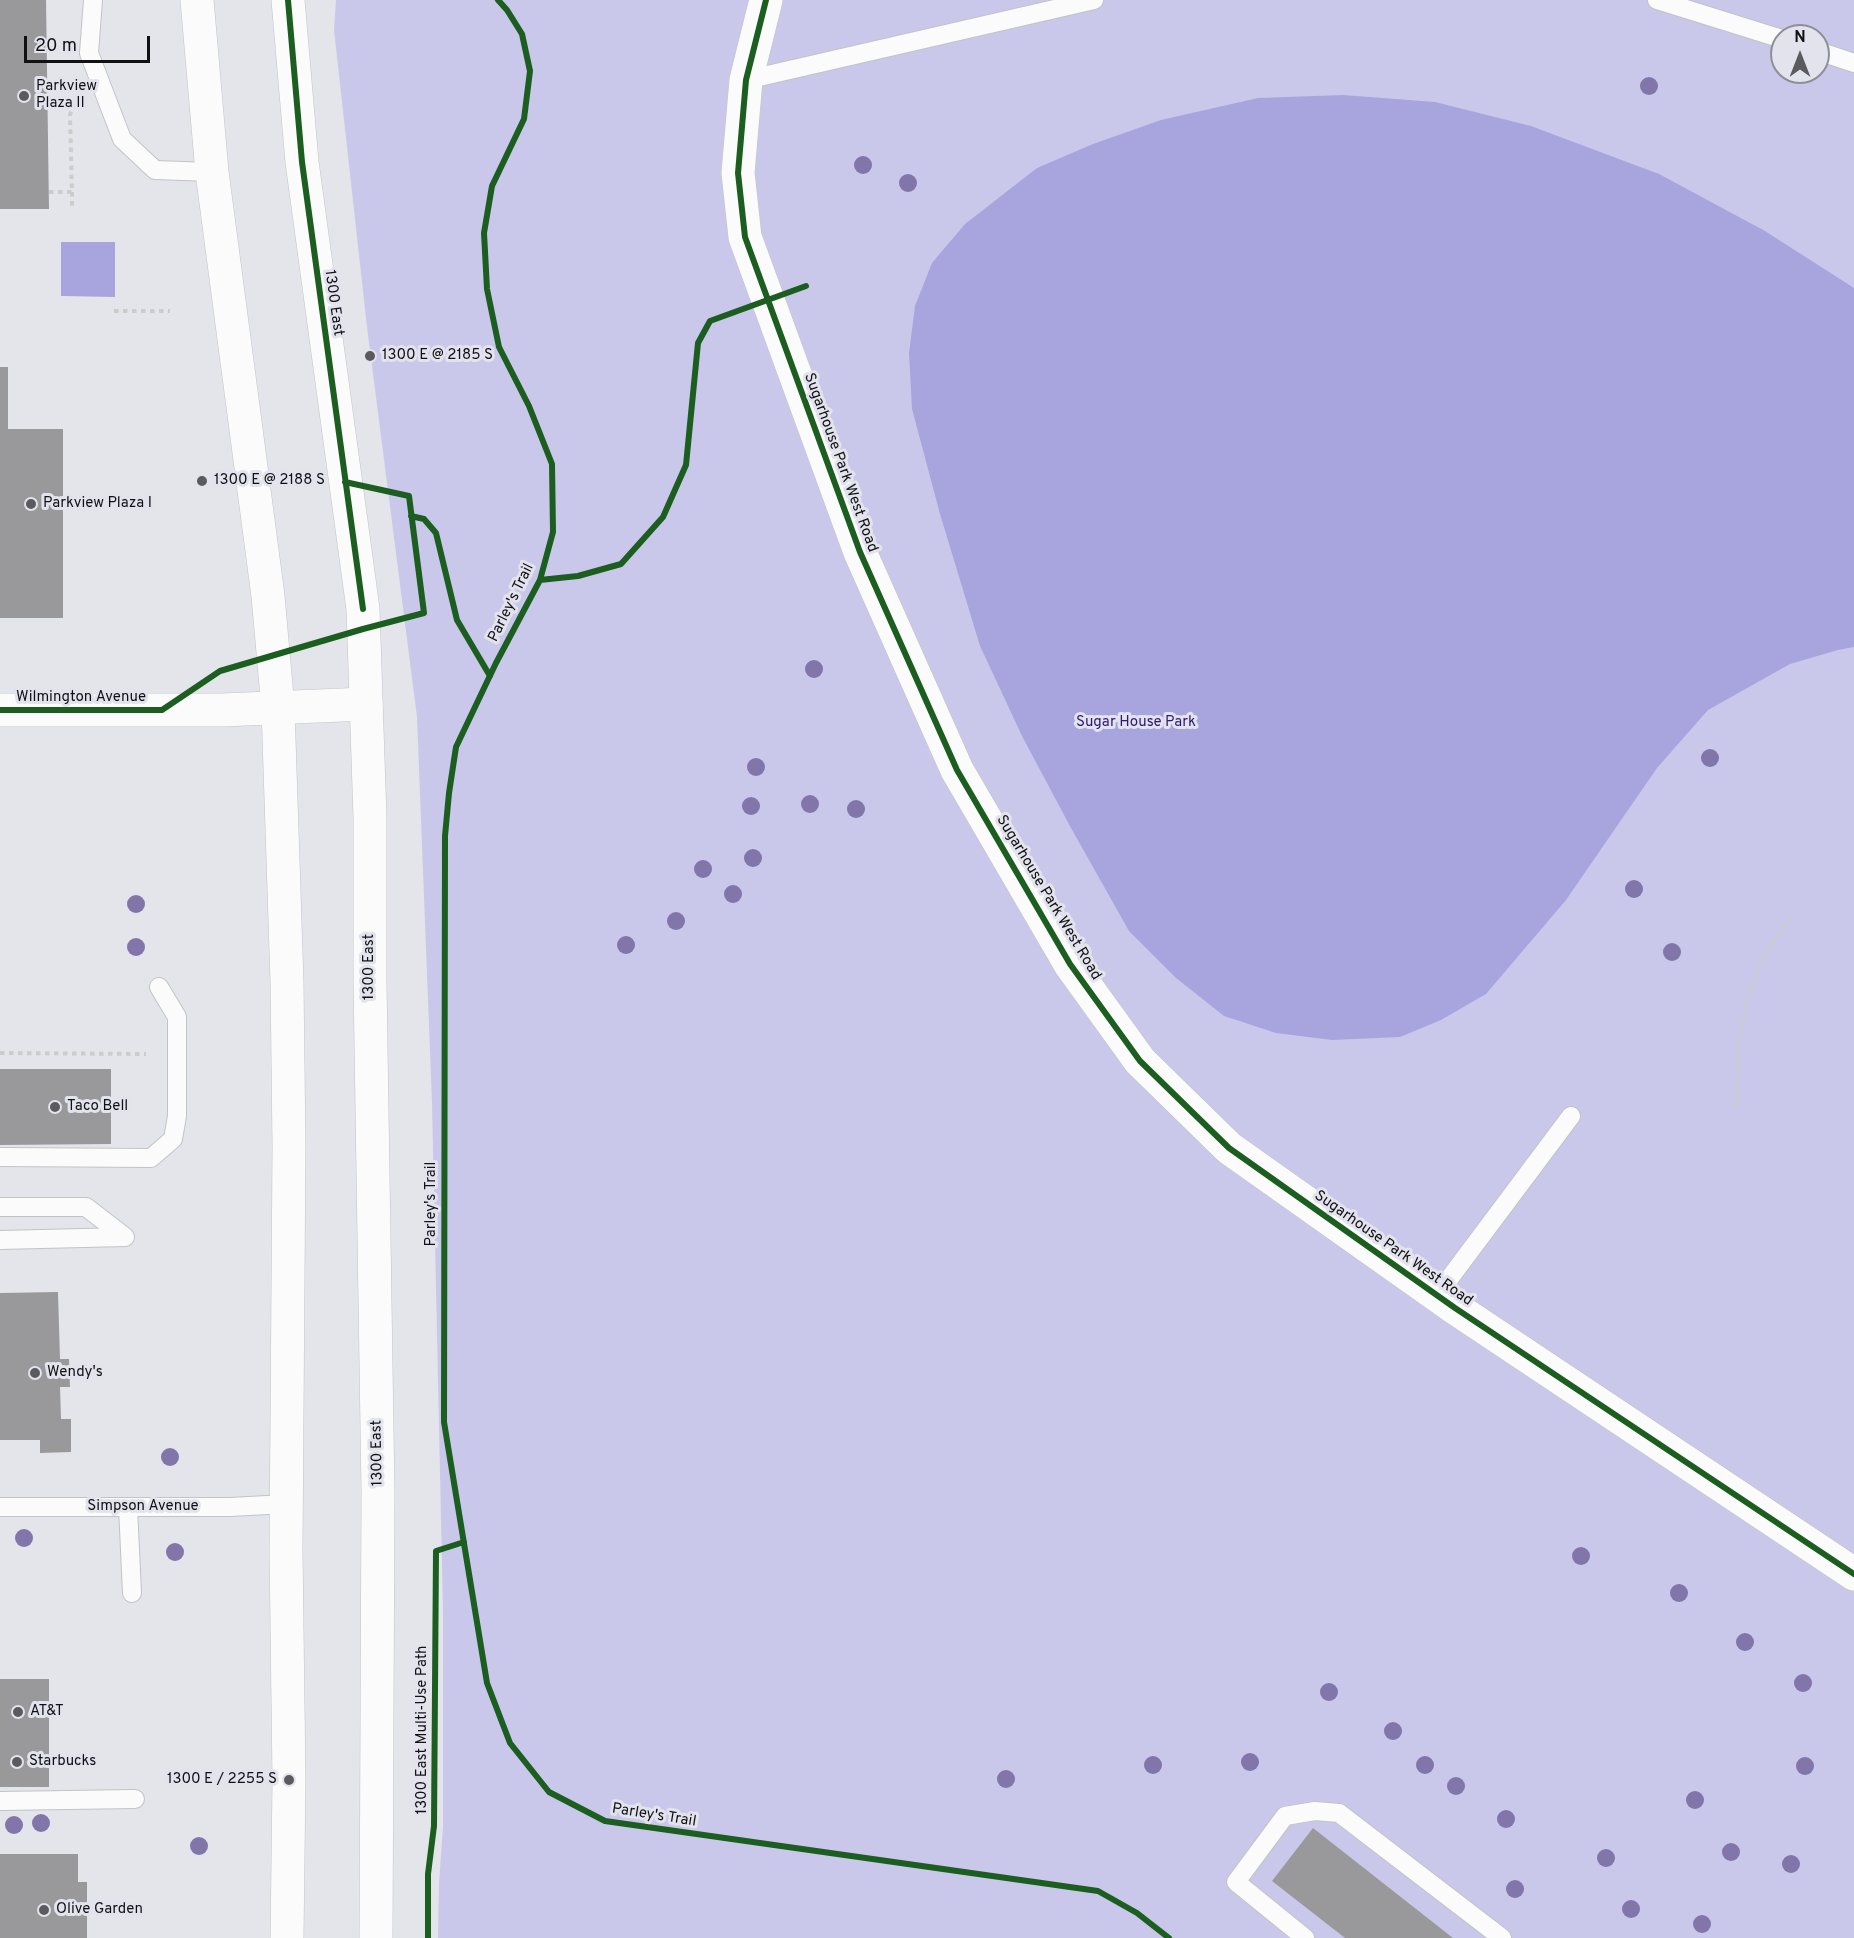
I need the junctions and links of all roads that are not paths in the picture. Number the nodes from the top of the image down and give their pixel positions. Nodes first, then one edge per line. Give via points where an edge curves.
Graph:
1 (93, 0) edge
2 (197, 0) edge
3 (288, 0) edge
4 (766, 0) edge
5 (1095, 0) edge
6 (1657, 0) edge
7 (1770, 35) edge
8 (1830, 55) edge
9 (1854, 63) edge
10 (746, 80) junction
11 (212, 172) junction
12 (366, 704) junction
13 (278, 708) junction
14 (0, 710) edge
15 (159, 987) dead end
16 (1571, 1116) dead end
17 (0, 1157) edge
18 (0, 1207) edge
19 (0, 1240) edge
20 (1437, 1295) junction
21 (286, 1504) junction
22 (0, 1506) edge
23 (128, 1506) junction
24 (1854, 1574) edge
25 (132, 1593) dead end
26 (135, 1799) dead end
27 (0, 1801) edge
28 (287, 1938) edge
29 (376, 1938) edge
30 (1305, 1938) edge
31 (1502, 1938) edge

1 - 11 lane via 89,53 122,139 155,170
2 - 11 main road
3 - 12 main road, 1300 East via 302,162 363,609
4 - 10 main road, Sugarhouse Park West Road
5 - 10 lane
6 - 7 lane
8 - 9 lane
10 - 20 main road, Sugarhouse Park West Road via 738,173 745,237 860,552 957,770 1070,964 1140,1061 1228,1148
11 - 13 main road via 268,596
12 - 13 main road, Wilmington Avenue
12 - 29 main road, 1300 East via 378,1492
13 - 14 main road, Wilmington Avenue
13 - 21 main road via 289,1146
15 - 17 lane via 177,1017 177,1116 172,1139 151,1158
16 - 20 lane
18 - 19 lane via 86,1207 125,1237
20 - 24 main road, Sugarhouse Park West Road
21 - 23 lane, Simpson Avenue
21 - 28 main road
22 - 23 lane, Simpson Avenue
23 - 25 lane
26 - 27 lane
30 - 31 lane via 1236,1882 1285,1816 1315,1811 1339,1813

